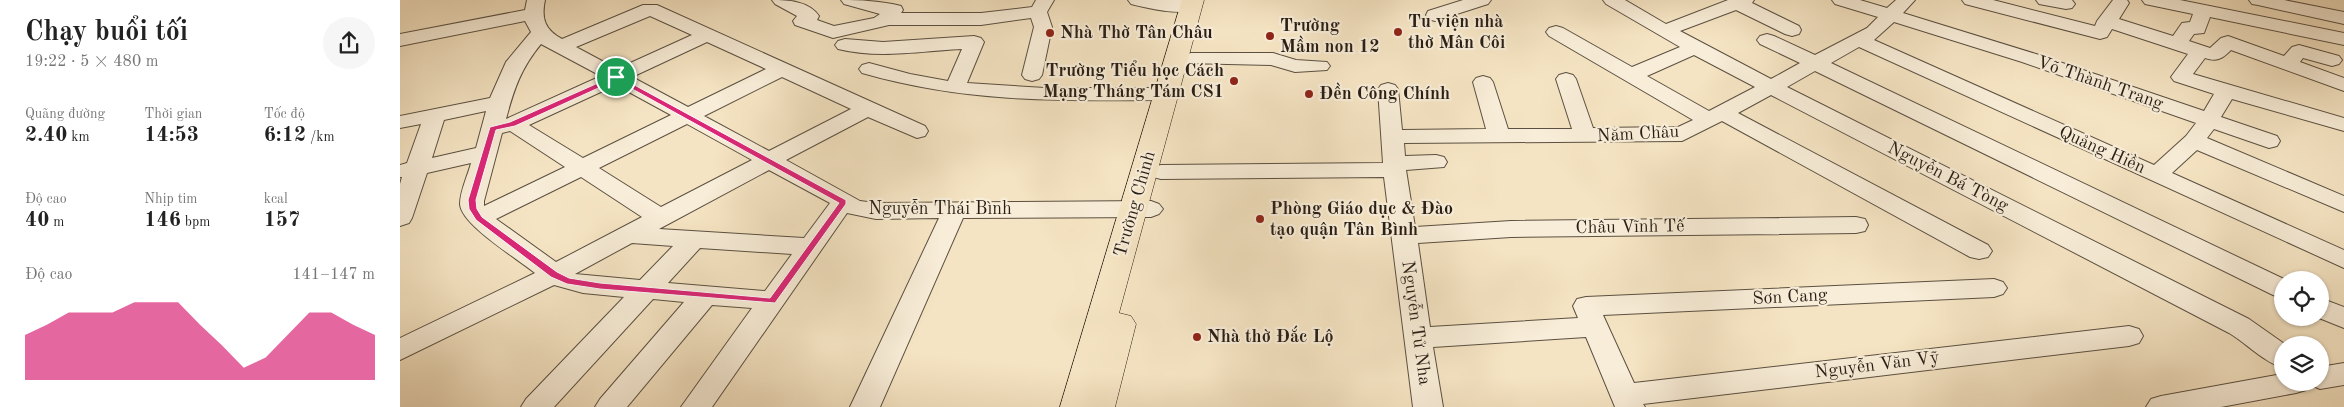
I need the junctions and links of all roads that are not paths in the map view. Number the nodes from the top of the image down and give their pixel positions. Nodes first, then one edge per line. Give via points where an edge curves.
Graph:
1 (781, 0) edge
2 (850, 0) edge
3 (1137, 0) edge
4 (1482, 0) edge
5 (1612, 0) edge
6 (1703, 0) edge
7 (1841, 0) edge
8 (1906, 0) edge
9 (1971, 0) edge
10 (2045, 0) edge
11 (2151, 0) edge
12 (2258, 0) edge
13 (2115, 1) edge
14 (1197, 2) edge
15 (1452, 4) edge
16 (1734, 4) edge
17 (2066, 4) dead end
18 (1042, 6) edge
19 (883, 9) edge
20 (2203, 11) junction
21 (1435, 15) dead end
22 (536, 16) edge
23 (1892, 16) junction
24 (2344, 18) edge
25 (866, 25) junction
26 (2103, 27) junction
27 (1792, 30) dead end
28 (1664, 31) junction
29 (1556, 32) dead end
30 (708, 35) junction
31 (2344, 39) edge
32 (400, 40) edge
33 (1767, 40) dead end
34 (1859, 40) junction
35 (2178, 44) junction
36 (560, 47) junction
37 (1695, 48) junction
38 (2200, 51) junction
39 (1184, 59) junction
40 (2332, 60) dead end
41 (2288, 63) junction
42 (1815, 64) junction
43 (1320, 66) dead end
44 (782, 69) junction
45 (869, 69) dead end
46 (1032, 75) dead end
47 (1631, 75) junction
48 (616, 77) junction
49 (1566, 79) dead end
50 (1483, 82) dead end
51 (2344, 85) edge
52 (1772, 87) junction
53 (955, 88) junction
54 (1388, 89) dead end
55 (2226, 91) junction
56 (1166, 94) junction
57 (500, 102) junction
58 (868, 108) junction
59 (2290, 110) junction
60 (435, 115) junction
61 (689, 116) junction
62 (1716, 117) junction
63 (2209, 120) junction
64 (400, 122) edge
65 (502, 126) junction
66 (2344, 126) edge
67 (917, 131) dead end
68 (1585, 136) junction
69 (1392, 137) junction
70 (1499, 137) junction
71 (2194, 141) junction
72 (485, 153) junction
73 (769, 161) junction
74 (1436, 162) dead end
75 (1395, 167) junction
76 (583, 168) junction
77 (408, 170) edge
78 (1161, 172) junction
79 (2157, 175) junction
80 (843, 202) junction
81 (2344, 205) edge
82 (1143, 209) junction
83 (956, 210) junction
84 (400, 218) edge
85 (479, 218) junction
86 (661, 218) junction
87 (1856, 225) dead end
88 (629, 235) junction
89 (1404, 236) junction
90 (694, 239) junction
91 (811, 247) junction
92 (1979, 252) dead end
93 (2344, 260) edge
94 (554, 274) junction
95 (2274, 285) edge
96 (1994, 288) dead end
97 (646, 290) junction
98 (706, 295) junction
99 (772, 301) junction
100 (2329, 311) edge
101 (1591, 316) junction
102 (2344, 318) edge
103 (2129, 336) dead end
104 (1418, 338) junction
105 (400, 350) edge
106 (2274, 351) edge
107 (2344, 374) edge
108 (2329, 376) edge
109 (2274, 386) edge
110 (1627, 401) edge
111 (536, 407) edge
112 (610, 407) edge
113 (696, 407) edge
114 (865, 407) edge
115 (1077, 407) edge
116 (1098, 407) edge
117 (1428, 407) edge
118 (2161, 407) edge

1 - 25 street via 810,16 802,21 821,29 834,32
2 - 19 street
3 - 14 street via 1169,5
4 - 15 street
5 - 28 street, Nguyễn Bá Tòng
6 - 16 street
7 - 23 street, Võ Thành Trang
8 - 23 street, Năm Châu
9 - 26 street
10 - 17 street
11 - 20 street
12 - 24 street
13 - 26 street
14 - 39 main road, Trường Chinh
15 - 21 street
16 - 27 street
16 - 28 street
18 - 19 street via 980,19
18 - 46 street via 1043,27
19 - 25 street
20 - 31 street
20 - 35 street via 2197,28 2189,27
22 - 32 street
22 - 36 street, Nguyễn Thái Bình
22 - 57 street
23 - 34 street, Năm Châu
23 - 63 street, Võ Thành Trang via 2029,58
25 - 53 street via 845,45 902,48 974,42
26 - 35 street
28 - 37 street, Nguyễn Bá Tòng
29 - 47 street
30 - 36 street via 650,9
30 - 44 street
30 - 48 street
33 - 42 street
34 - 42 street, Năm Châu
34 - 79 street, Quảng Hiền
35 - 38 street
36 - 48 street, Nguyễn Thái Bình
37 - 47 street
37 - 52 street, Nguyễn Bá Tòng
38 - 41 street via 2214,55 2228,42
38 - 55 street via 2181,77
39 - 43 street via 1273,59 1295,66
39 - 56 main road, Trường Chinh
39 - 78 main road, Trường Chinh
40 - 41 street via 2300,51
41 - 51 street via 2286,65
42 - 52 street, Năm Châu
42 - 95 street
44 - 58 street
44 - 61 street
45 - 53 street
47 - 62 street
48 - 61 street, Nguyễn Thái Bình
48 - 65 street
49 - 68 street
50 - 70 street
52 - 62 street, Năm Châu
52 - 106 street, Nguyễn Bá Tòng via 2230,321
53 - 56 street via 1019,93
54 - 69 street, Nguyễn Tử Nha
55 - 59 street
55 - 63 street
56 - 82 main road, Trường Chinh
57 - 60 street
57 - 65 street
58 - 67 street
58 - 73 street
59 - 63 street via 2266,146
59 - 66 street
60 - 64 street
60 - 77 street
61 - 73 street, Nguyễn Thái Bình
61 - 76 street
62 - 68 street, Năm Châu via 1675,136
62 - 92 street
63 - 71 street
65 - 72 street
65 - 76 street
68 - 70 street, Năm Châu
69 - 70 street, Năm Châu
69 - 75 street, Nguyễn Tử Nha
71 - 79 street
71 - 81 street
72 - 77 street
72 - 85 street via 472,200
73 - 80 street, Nguyễn Thái Bình
73 - 86 street
74 - 75 street
75 - 78 street
75 - 89 street, Nguyễn Tử Nha
76 - 85 street
76 - 86 street
77 - 84 street
78 - 82 main road, Trường Chinh
79 - 93 street, Quảng Hiền
80 - 83 street, Nguyễn Thái Bình via 869,211
80 - 91 street
82 - 83 street, Nguyễn Thái Bình
82 - 115 main road, Trường Chinh
82 - 116 main road, Trường Chinh
83 - 114 street
85 - 94 street
86 - 88 street
87 - 89 street, Châu Vĩnh Tế via 1511,229
88 - 90 street
88 - 94 street
89 - 104 street, Nguyễn Tử Nha
90 - 91 street
90 - 97 street
91 - 99 street
94 - 97 street via 583,284
94 - 105 street
96 - 101 street, Sơn Cang
97 - 98 street
97 - 111 street
98 - 99 street
98 - 112 street
99 - 113 street
100 - 102 street
101 - 104 street, Sơn Cang
101 - 110 street
103 - 110 street, Nguyễn Văn Vỹ
104 - 117 street, Nguyễn Tử Nha
107 - 108 street
109 - 118 street

